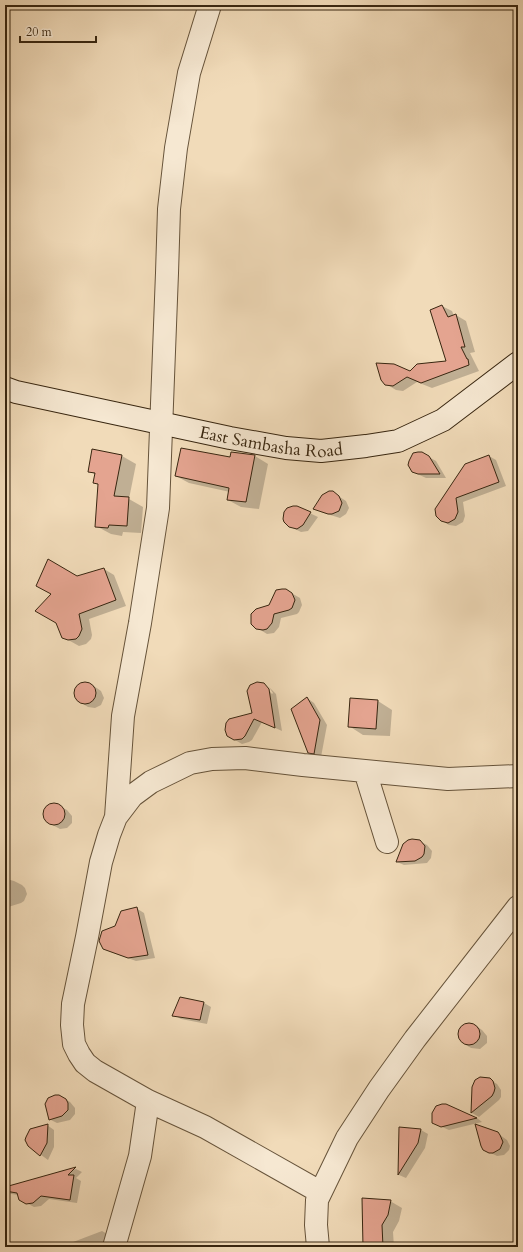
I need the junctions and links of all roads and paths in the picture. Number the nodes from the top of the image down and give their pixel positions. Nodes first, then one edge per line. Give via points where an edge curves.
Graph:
1 (210, 5) edge
2 (518, 363) edge
3 (5, 388) edge
4 (162, 423) junction
5 (365, 771) junction
6 (518, 776) edge
7 (116, 817) junction
8 (387, 842) dead end
9 (518, 907) edge
10 (148, 1101) junction
11 (320, 1192) junction
12 (114, 1247) edge
13 (318, 1247) edge

1 - 4 street via 189,72 176,148 169,209
2 - 4 street, East Sambasha Road via 443,420 398,441 321,451 286,448
3 - 4 street, East Sambasha Road
4 - 7 street via 158,508 123,716
5 - 6 street via 448,779
5 - 7 street via 245,758 190,763 151,782 132,796
5 - 8 street
7 - 10 street via 101,862 73,1004 74,1044 85,1063 95,1071
9 - 11 street via 379,1089 347,1138
10 - 11 street via 205,1127
10 - 12 street via 140,1156
11 - 13 street via 315,1210

